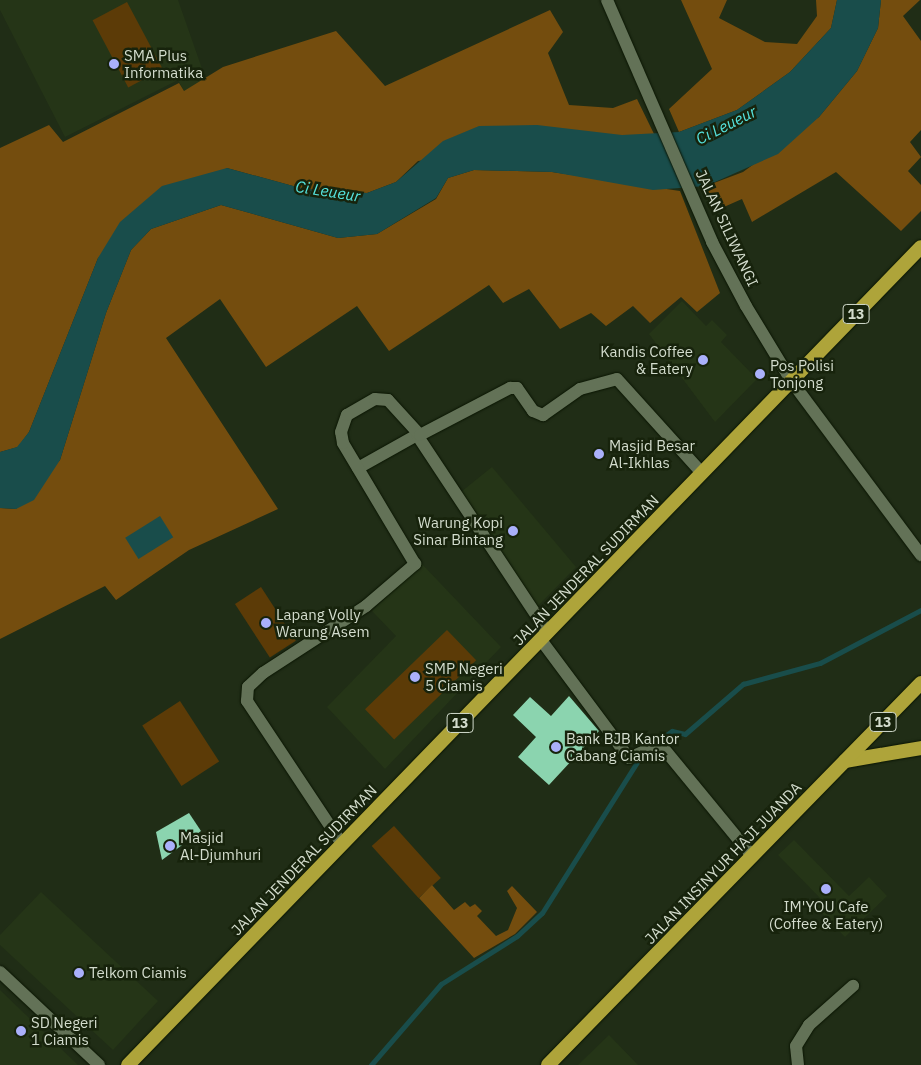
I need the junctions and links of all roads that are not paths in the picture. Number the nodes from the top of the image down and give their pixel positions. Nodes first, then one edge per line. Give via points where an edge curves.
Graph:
1 (607, 0) edge
2 (921, 247) edge
3 (792, 382) junction
4 (417, 435) junction
5 (358, 468) junction
6 (702, 473) junction
7 (921, 555) edge
8 (544, 636) junction
9 (921, 683) edge
10 (921, 748) edge
11 (845, 761) junction
12 (342, 844) junction
13 (752, 856) junction
14 (0, 972) edge
15 (853, 986) dead end
16 (99, 1065) edge
17 (128, 1065) edge
18 (548, 1065) edge
19 (798, 1065) edge

1 - 3 street, JALAN SILIWANGI via 700,212 746,306
2 - 3 highway, JALAN JENDERAL SUDIRMAN / 13
3 - 6 highway, JALAN JENDERAL SUDIRMAN / 13
3 - 7 street, JALAN SILIWANGI
4 - 5 street
4 - 5 street via 388,400 375,398 353,409 341,432
4 - 6 street via 510,388 516,388 533,411 543,415 580,389 617,379
4 - 8 street
5 - 12 street via 415,564 366,606 248,687 247,701
6 - 8 highway, JALAN JENDERAL SUDIRMAN / 13
8 - 12 highway, JALAN JENDERAL SUDIRMAN / 13
8 - 13 street via 629,758 660,744
9 - 11 highway, JALAN INSINYUR HAJI JUANDA / 13
10 - 11 highway
11 - 13 highway, JALAN INSINYUR HAJI JUANDA / 13
12 - 17 highway, JALAN JENDERAL SUDIRMAN / 13
13 - 18 highway, JALAN INSINYUR HAJI JUANDA / 13
14 - 16 street
15 - 19 street via 802,1036 795,1056

